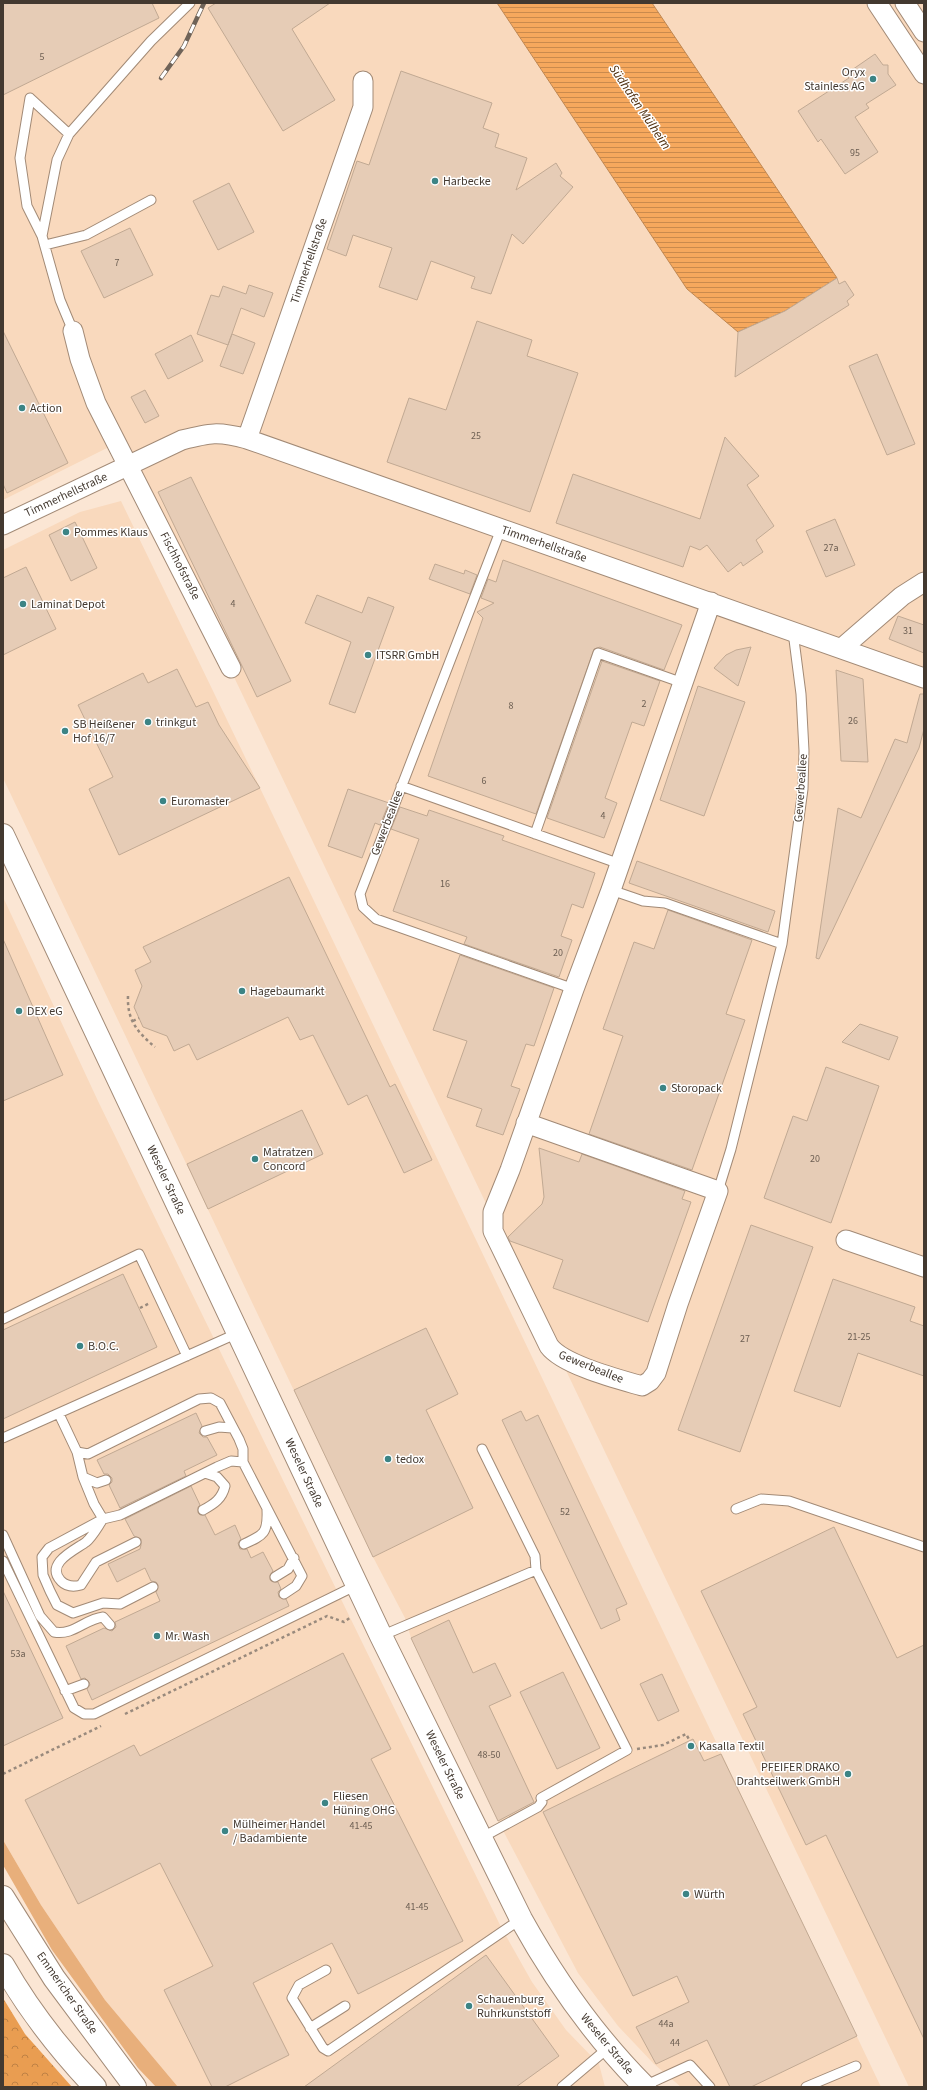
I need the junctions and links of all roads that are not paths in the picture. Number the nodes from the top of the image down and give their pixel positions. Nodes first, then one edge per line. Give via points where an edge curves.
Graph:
1 (877, 3) edge
2 (905, 3) edge
3 (184, 5) edge
4 (924, 32) edge
5 (924, 74) edge
6 (363, 81) dead end
7 (69, 134) junction
8 (151, 200) dead end
9 (43, 241) junction
10 (73, 331) joint
11 (247, 439) junction
12 (129, 465) junction
13 (3, 526) edge
14 (501, 529) junction
15 (924, 582) edge
16 (711, 602) junction
17 (793, 632) junction
18 (842, 648) junction
19 (231, 668) dead end
20 (924, 678) edge
21 (683, 683) junction
22 (401, 786) junction
23 (3, 834) edge
24 (535, 834) junction
25 (620, 864) junction
26 (611, 890) junction
27 (782, 944) junction
28 (574, 989) junction
29 (526, 1123) junction
30 (718, 1191) junction
31 (846, 1240) dead end
32 (924, 1267) edge
33 (3, 1319) edge
34 (238, 1333) junction
35 (187, 1356) junction
36 (59, 1414) junction
37 (232, 1428) junction
38 (205, 1431) dead end
39 (3, 1438) edge
40 (482, 1450) dead end
41 (77, 1452) junction
42 (243, 1462) junction
43 (205, 1473) junction
44 (83, 1476) junction
45 (106, 1480) dead end
46 (736, 1509) dead end
47 (203, 1510) dead end
48 (267, 1510) junction
49 (103, 1519) junction
50 (3, 1535) edge
51 (136, 1542) dead end
52 (244, 1544) dead end
53 (924, 1547) edge
54 (294, 1558) junction
55 (3, 1561) edge
56 (536, 1570) junction
57 (275, 1577) dead end
58 (357, 1585) junction
59 (153, 1587) dead end
60 (284, 1594) dead end
61 (110, 1625) dead end
62 (381, 1636) junction
63 (84, 1684) dead end
64 (65, 1691) junction
65 (481, 1838) junction
66 (3, 1897) edge
67 (521, 1919) junction
68 (3, 1965) edge
69 (326, 1970) dead end
70 (345, 2006) dead end
71 (310, 2028) junction
72 (608, 2048) junction
73 (856, 2066) dead end
74 (96, 2087) edge
75 (135, 2087) edge
76 (562, 2087) edge
77 (644, 2087) edge
78 (710, 2087) edge
79 (806, 2087) edge

1 - 5 street
2 - 4 street
3 - 7 lane
6 - 11 street, Timmerhellstraße via 363,107
7 - 9 lane via 57,160
7 - 9 lane via 30,98 20,158 27,206
8 - 9 lane via 86,235
9 - 10 lane via 60,300
10 - 12 street via 96,403
11 - 12 street, Timmerhellstraße via 225,433 206,434 182,440
11 - 14 street, Timmerhellstraße
12 - 13 street, Timmerhellstraße
12 - 19 street, Fischhofstraße
14 - 16 street, Timmerhellstraße
14 - 22 lane, Gewerbeallee
15 - 18 street via 902,596
16 - 17 street, Timmerhellstraße
16 - 21 street, Gewerbeallee
17 - 18 street, Timmerhellstraße
17 - 27 lane, Gewerbeallee via 801,694 803,789
18 - 20 street, Timmerhellstraße
21 - 24 lane via 598,653
21 - 25 street, Gewerbeallee
22 - 24 lane
22 - 28 lane, Gewerbeallee via 360,894 363,907 376,919
23 - 34 main road, Weseler Straße
24 - 25 lane
25 - 26 street, Gewerbeallee
26 - 27 lane via 643,901 665,904
26 - 28 street, Gewerbeallee
27 - 30 lane, Gewerbeallee via 731,1149
28 - 29 street, Gewerbeallee
29 - 30 street
29 - 30 street, Gewerbeallee via 493,1212 493,1231 549,1346 555,1355 570,1361 642,1386 650,1382 656,1373
31 - 32 street
33 - 35 lane via 139,1254
34 - 35 lane
34 - 58 main road, Weseler Straße
35 - 36 lane
36 - 39 lane
36 - 41 lane
37 - 38 lane via 219,1427
37 - 41 lane via 220,1403 210,1398 199,1399 88,1454
37 - 42 lane via 243,1449
40 - 56 lane via 535,1556
41 - 44 lane
42 - 43 lane via 231,1461
42 - 48 lane
43 - 47 lane via 217,1477 225,1486 217,1502
43 - 49 lane via 120,1515
44 - 45 lane via 97,1483
44 - 49 lane
46 - 53 lane via 761,1498 789,1501
48 - 52 lane via 266,1531
48 - 54 lane
49 - 51 lane via 87,1542 60,1560 58,1577 63,1582 69,1586 81,1586 96,1562
49 - 59 lane via 49,1548 42,1557 43,1575 58,1604 73,1613 103,1603 120,1604
50 - 61 lane via 40,1616 54,1632 67,1632 97,1618 103,1618
54 - 57 lane via 288,1569
54 - 60 lane via 302,1576 296,1586
55 - 64 lane
56 - 62 lane
56 - 65 lane via 627,1750 541,1798 542,1802 538,1807
58 - 62 main road, Weseler Straße
58 - 64 lane via 94,1714 84,1714 74,1708
62 - 65 main road, Weseler Straße
63 - 64 lane
65 - 67 main road, Weseler Straße
66 - 75 main road, Emmericher Straße via 54,1978
67 - 71 lane via 328,2051 323,2048
67 - 72 main road, Weseler Straße via 546,1964
68 - 74 main road via 19,1993 68,2058
69 - 71 lane via 299,1985 292,1998
70 - 71 lane
72 - 76 lane
72 - 77 main road, Weseler Straße
73 - 79 lane
77 - 78 lane via 690,2065

